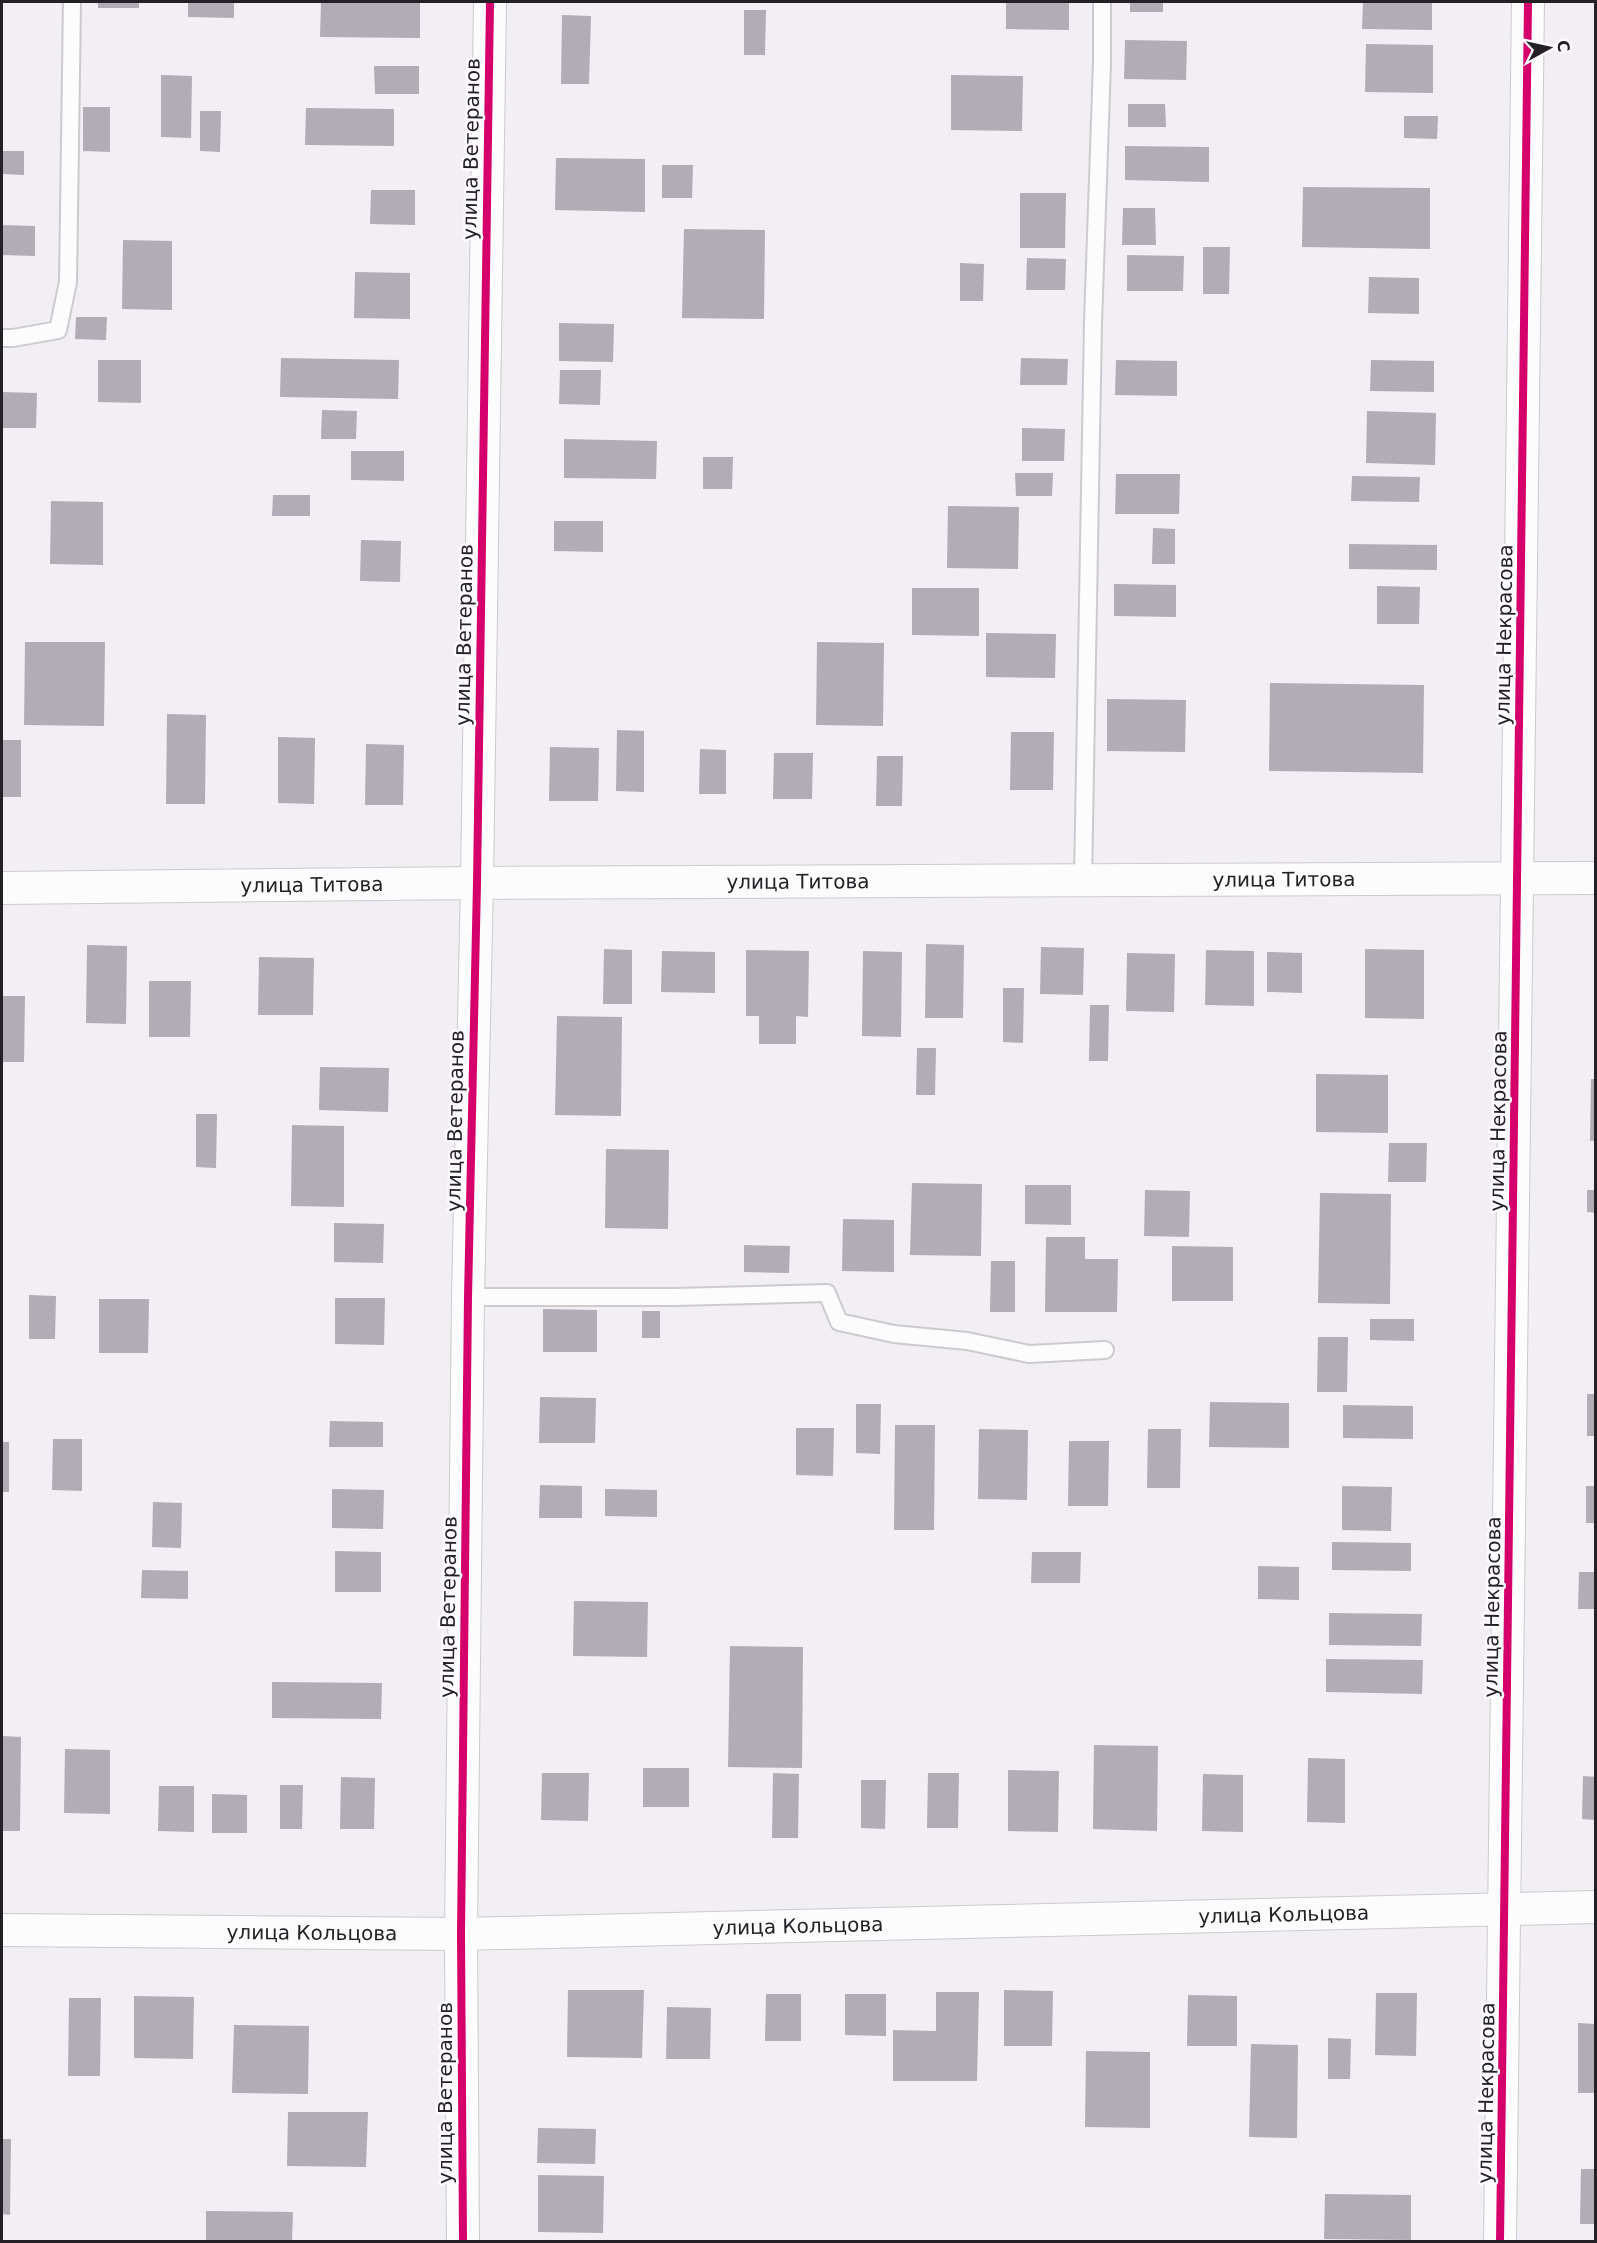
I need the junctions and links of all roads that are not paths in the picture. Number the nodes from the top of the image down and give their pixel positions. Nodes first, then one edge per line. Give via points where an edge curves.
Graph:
1 (72, 2) edge
2 (490, 2) edge
3 (1102, 2) edge
4 (1528, 2) edge
5 (2, 338) edge
6 (1596, 878) edge
7 (1518, 879) junction
8 (1083, 881) junction
9 (477, 883) junction
10 (2, 888) edge
11 (468, 1297) junction
12 (1105, 1350) dead end
13 (1596, 1907) edge
14 (1505, 1909) junction
15 (2, 1930) edge
16 (461, 1934) junction
17 (463, 2241) edge
18 (1500, 2241) edge

1 - 5 lane via 68,282 58,330
2 - 9 street, улица Ветеранов
3 - 8 lane
4 - 7 street, улица Некрасова
6 - 7 street, улица Титова
7 - 8 street, улица Титова
7 - 14 street, улица Некрасова
8 - 9 street, улица Титова
9 - 10 street, улица Титова
9 - 11 street, улица Ветеранов
11 - 12 lane via 674,1298 827,1293 839,1323 1029,1354
11 - 16 street, улица Ветеранов
13 - 14 street, улица Кольцова
14 - 16 street, улица Кольцова
14 - 18 street, улица Некрасова
15 - 16 street, улица Кольцова
16 - 17 street, улица Ветеранов

